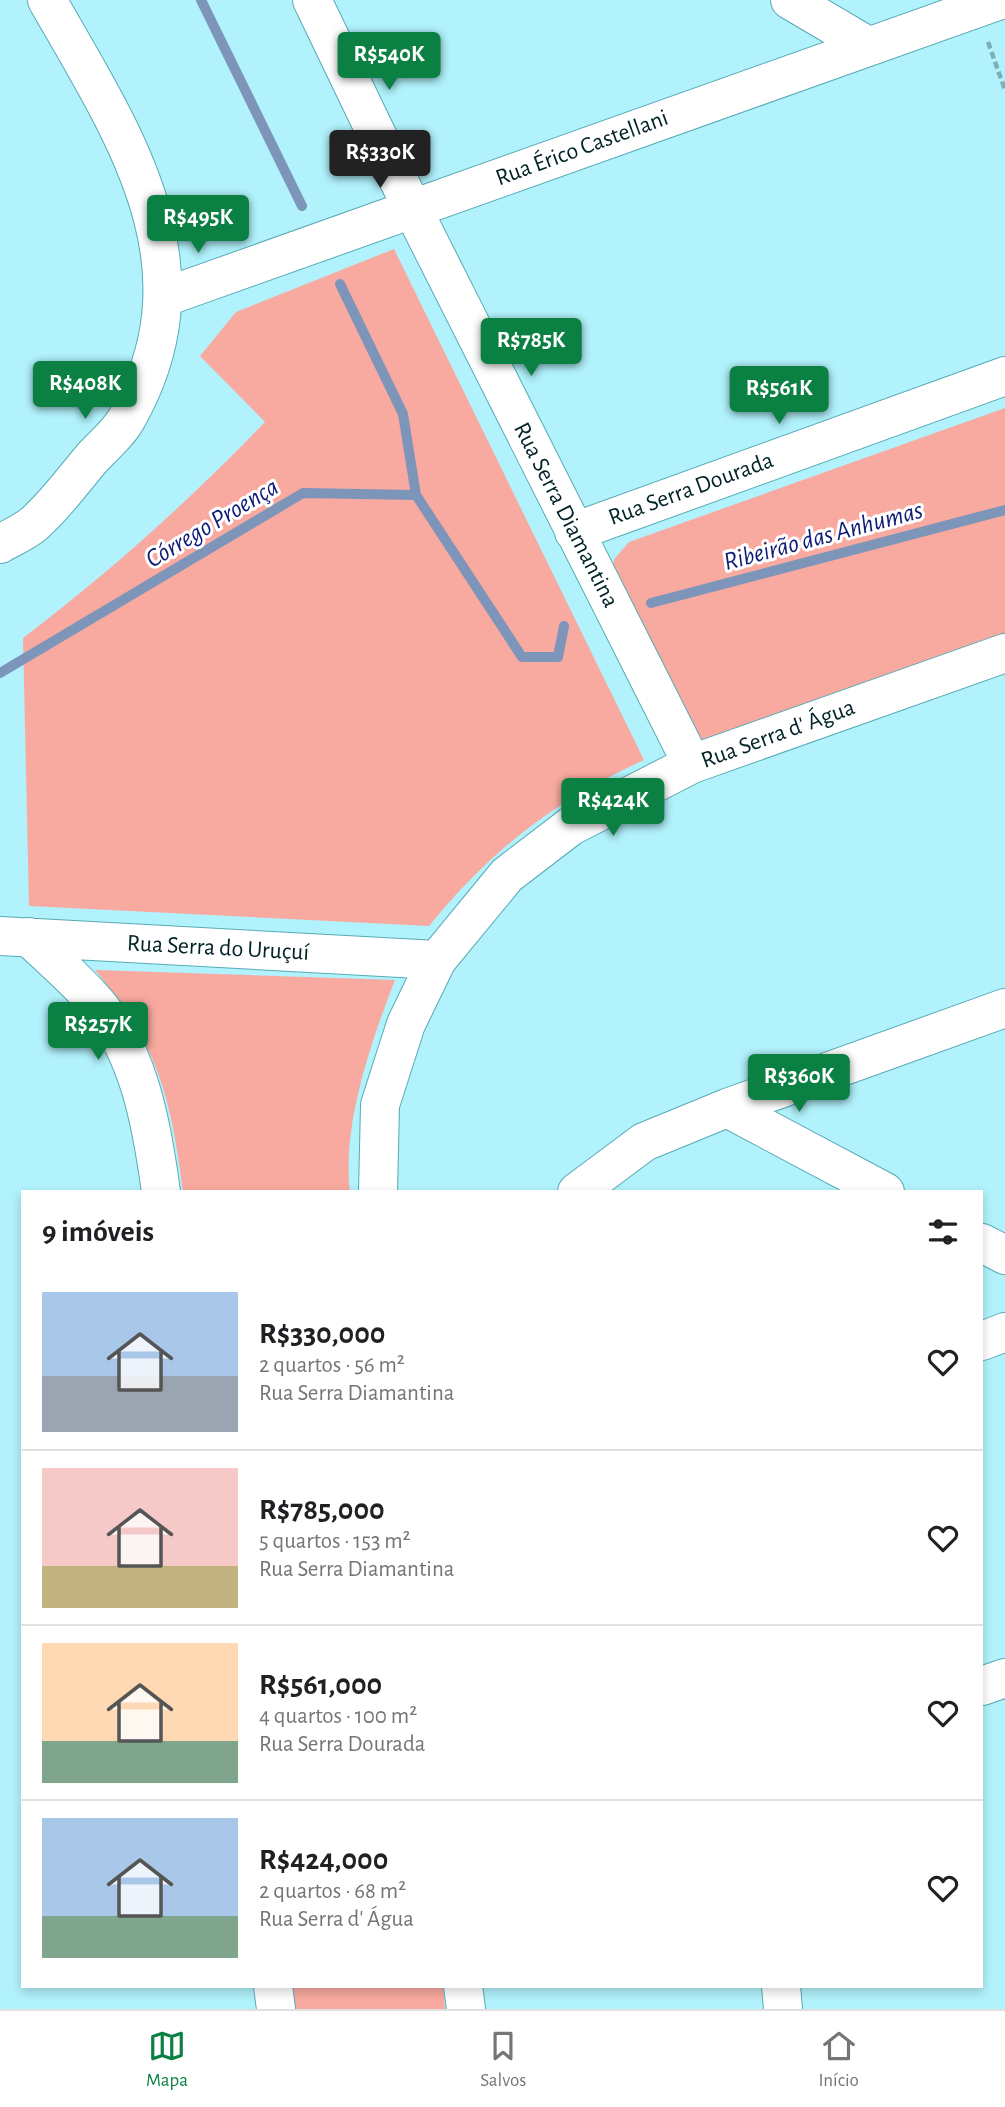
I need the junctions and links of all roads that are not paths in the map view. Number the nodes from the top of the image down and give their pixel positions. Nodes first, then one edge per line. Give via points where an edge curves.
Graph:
1 (47, 0) edge
2 (312, 0) edge
3 (790, 0) edge
4 (988, 4) edge
5 (868, 46) junction
6 (413, 209) junction
7 (165, 297) junction
8 (1005, 376) edge
9 (573, 531) junction
10 (0, 544) edge
11 (1005, 653) edge
12 (692, 764) junction
13 (14, 937) edge
14 (436, 960) junction
15 (1005, 1008) edge
16 (727, 1108) junction
17 (161, 1190) edge
18 (377, 1190) edge
19 (581, 1190) edge
20 (881, 1190) edge
21 (983, 1244) edge
22 (1005, 1255) edge
23 (1005, 1332) edge
24 (983, 1341) edge
25 (1005, 1678) edge
26 (983, 1686) edge
27 (273, 1988) edge
28 (463, 1988) edge
29 (781, 1988) edge
30 (276, 2009) edge
31 (466, 2009) edge
32 (783, 2009) edge

1 - 7 street via 99,90 139,173 161,242
2 - 6 street, Rua Serra Diamantina
3 - 5 street
4 - 5 street, Rua Érico Castellani
5 - 6 street, Rua Érico Castellani
6 - 7 street, Rua Érico Castellani
6 - 9 street, Rua Serra Diamantina
7 - 10 street via 153,358 126,419 35,524
8 - 9 street, Rua Serra Dourada
9 - 12 street, Rua Serra Diamantina
11 - 12 street, Rua Serra d' Água
12 - 14 street, Rua Serra d' Água via 571,826 507,875
13 - 14 street, Rua Serra do Uruçuí
13 - 17 street via 93,998 125,1049 152,1124
14 - 18 street, Rua Serra d' Água via 406,1024 380,1105
15 - 16 street
16 - 19 street via 644,1142
16 - 20 street
21 - 22 street
23 - 24 street
25 - 26 street
27 - 30 street
28 - 31 street
29 - 32 street

